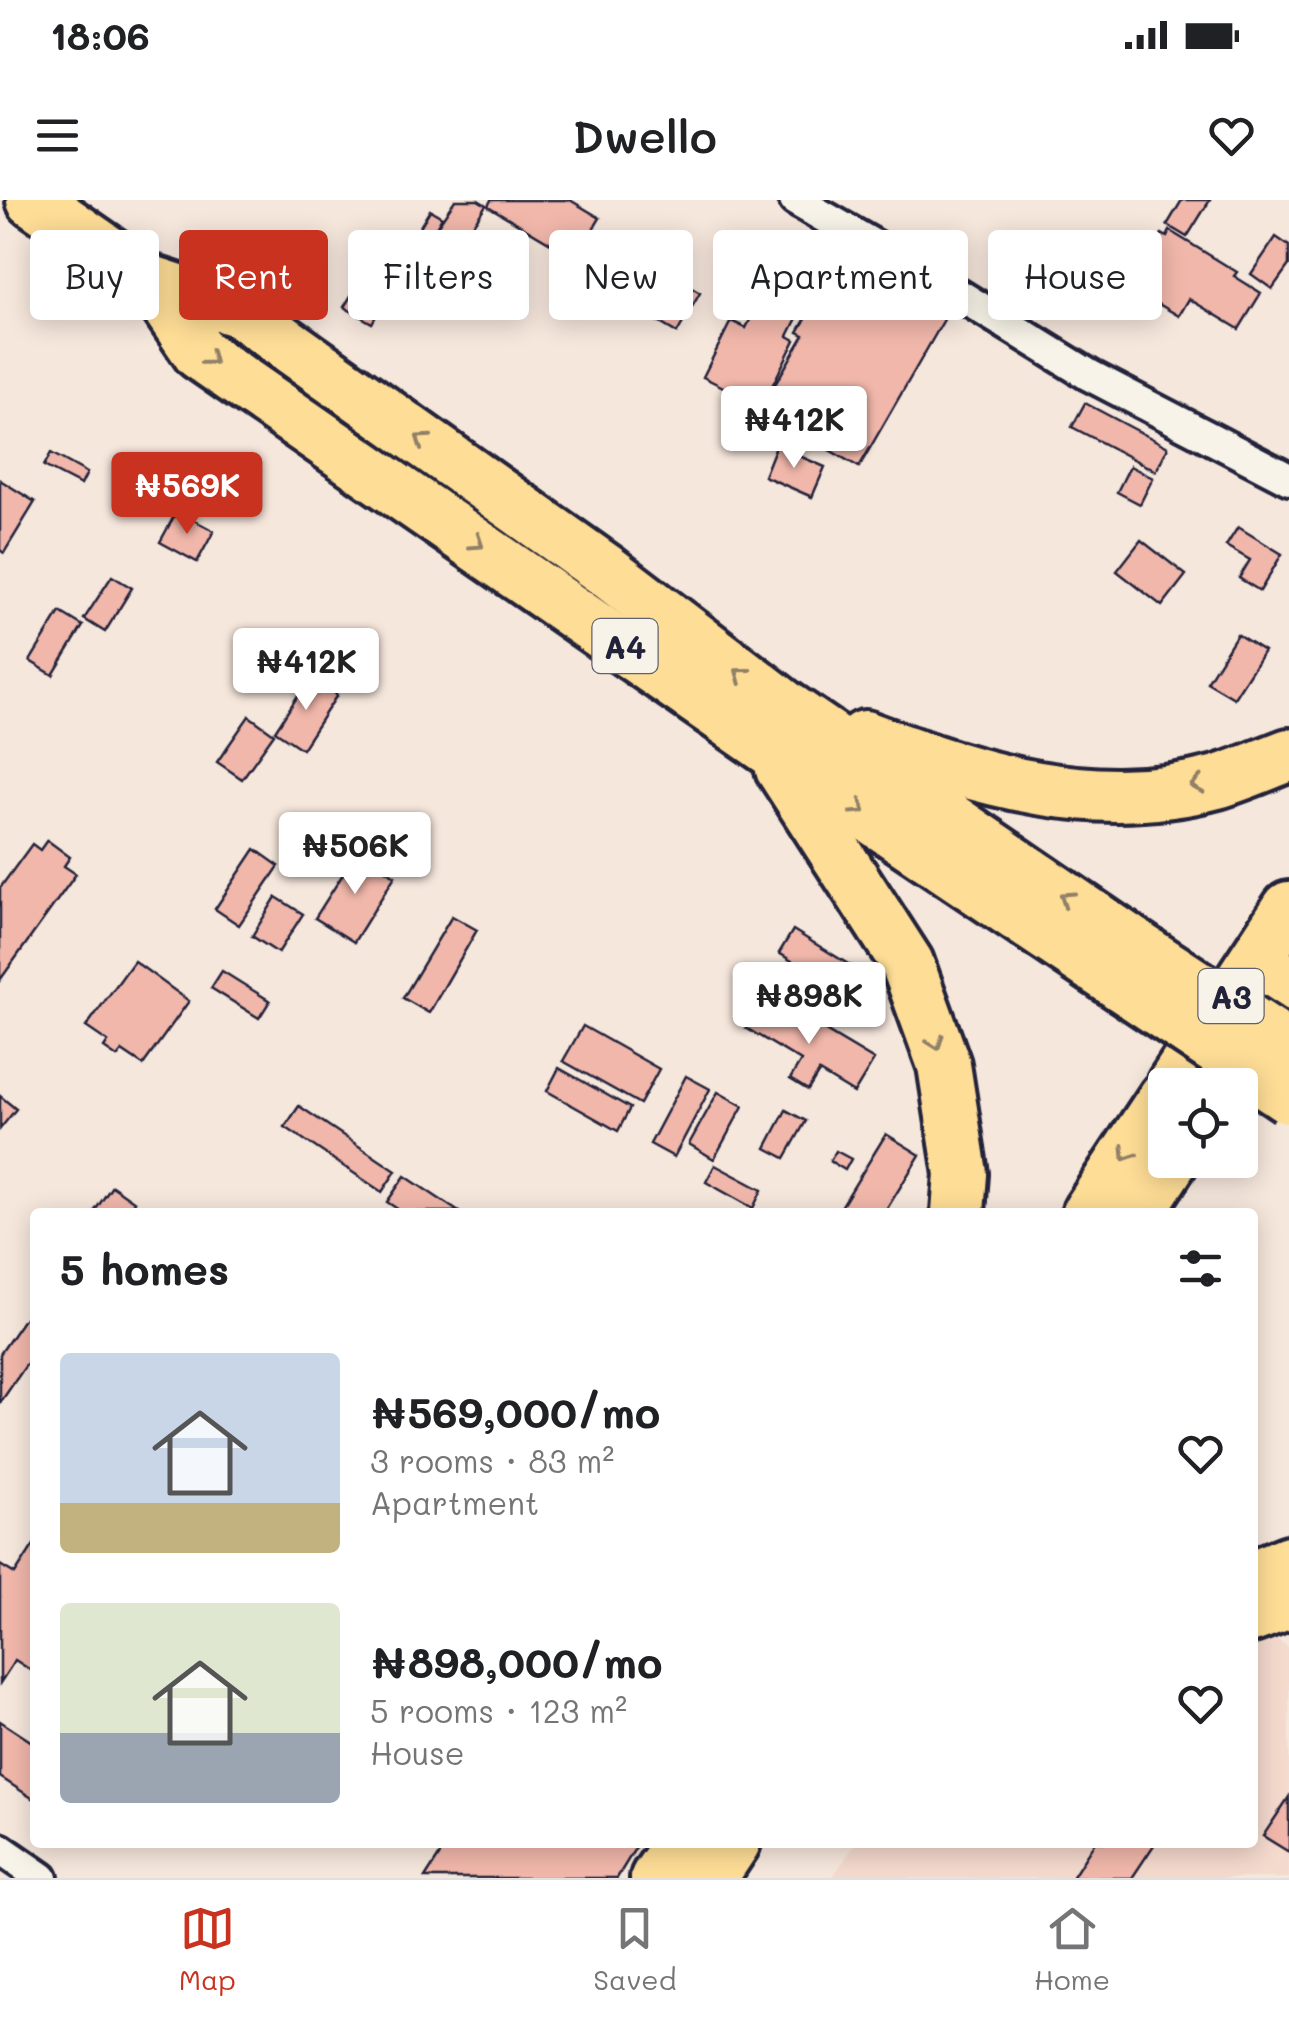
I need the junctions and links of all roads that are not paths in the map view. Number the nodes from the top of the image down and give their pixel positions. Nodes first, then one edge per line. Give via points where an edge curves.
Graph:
1 (33, 200) edge
2 (796, 200) edge
3 (1289, 479) edge
4 (776, 727) junction
5 (1289, 755) edge
6 (1289, 908) edge
7 (1135, 970) junction
8 (1289, 979) edge
9 (1289, 1047) edge
10 (1183, 1068) edge
11 (1231, 1068) edge
12 (1289, 1097) edge
13 (1148, 1122) edge
14 (1160, 1178) edge
15 (958, 1208) edge
16 (1092, 1208) edge
17 (1141, 1208) edge
18 (1289, 1562) edge
19 (1258, 1575) edge
20 (1289, 1602) edge
21 (1258, 1614) edge
22 (676, 1848) edge
23 (730, 1848) edge
24 (0, 1849) edge
25 (42, 1878) edge
26 (657, 1878) edge
27 (710, 1878) edge

1 - 4 highway, A4 via 151,282 199,352
2 - 3 street via 1089,375
5 -> 4 highway via 1217,782 1137,795 1061,794
4 - 7 highway, A4
4 -> 15 highway via 907,962 944,1064 960,1174
6 - 10 highway, A3
7 - 9 highway, A4, bridge
7 - 12 highway, A4, bridge
8 - 11 highway, A3
13 -> 16 highway
14 - 17 highway
18 - 19 highway
20 - 21 highway
22 - 26 highway
23 - 27 highway
24 - 25 street

